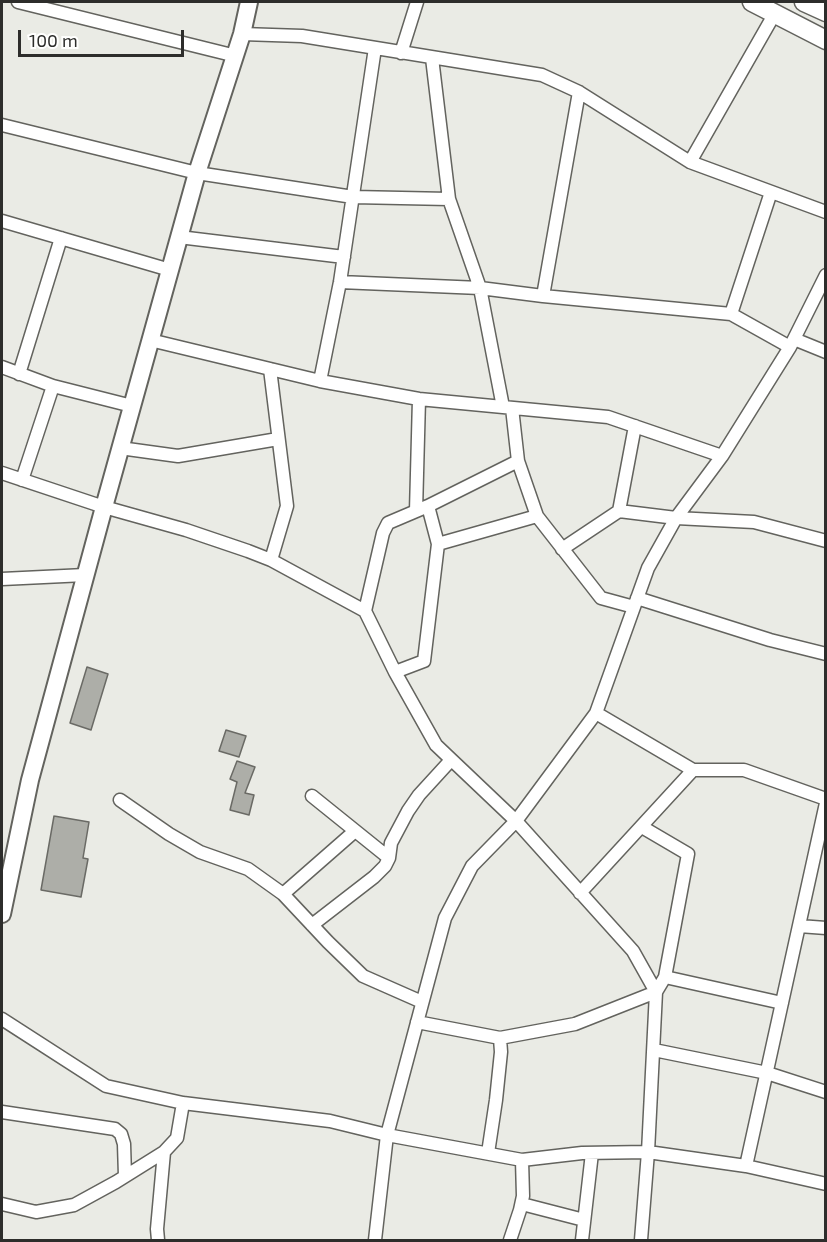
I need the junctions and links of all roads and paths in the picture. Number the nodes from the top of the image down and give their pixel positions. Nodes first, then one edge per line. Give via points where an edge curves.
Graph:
1 (18, 2) edge
2 (249, 2) edge
3 (417, 2) edge
4 (752, 2) edge
5 (804, 2) edge
6 (825, 12) edge
7 (775, 13) junction
8 (242, 34) junction
9 (825, 40) edge
10 (375, 48) junction
11 (401, 53) junction
12 (236, 56) junction
13 (432, 58) junction
14 (579, 92) junction
15 (2, 125) edge
16 (690, 162) junction
17 (197, 173) junction
18 (771, 192) junction
19 (353, 196) junction
20 (449, 199) junction
21 (825, 212) edge
22 (2, 221) edge
23 (179, 237) junction
24 (61, 238) junction
25 (344, 257) junction
26 (170, 270) junction
27 (825, 275) edge
28 (340, 282) junction
29 (480, 288) junction
30 (543, 296) junction
31 (731, 314) junction
32 (150, 340) junction
33 (792, 343) junction
34 (825, 352) edge
35 (2, 368) edge
36 (270, 369) junction
37 (19, 374) junction
38 (320, 381) junction
39 (53, 386) junction
40 (419, 399) junction
41 (132, 406) junction
42 (507, 408) junction
43 (635, 426) junction
44 (278, 439) junction
45 (120, 448) junction
46 (722, 456) junction
47 (518, 461) junction
48 (2, 473) edge
49 (22, 480) junction
50 (104, 507) junction
51 (422, 509) junction
52 (619, 511) junction
53 (537, 516) junction
54 (676, 518) junction
55 (825, 541) edge
56 (438, 544) junction
57 (562, 549) junction
58 (271, 560) junction
59 (86, 575) junction
60 (2, 579) edge
61 (636, 603) junction
62 (365, 611) junction
63 (825, 654) edge
64 (395, 672) junction
65 (596, 713) junction
66 (451, 760) junction
67 (693, 771) junction
68 (312, 796) dead end
69 (120, 800) dead end
70 (825, 805) edge
71 (516, 821) junction
72 (642, 827) junction
73 (355, 831) junction
74 (389, 858) junction
75 (580, 893) junction
76 (282, 894) junction
77 (2, 914) edge
78 (312, 925) junction
79 (799, 926) junction
80 (825, 928) edge
81 (665, 976) junction
82 (656, 992) junction
83 (422, 1002) junction
84 (782, 1003) junction
85 (2, 1019) edge
86 (417, 1022) junction
87 (500, 1038) junction
88 (654, 1050) junction
89 (766, 1073) junction
90 (825, 1092) edge
91 (183, 1103) junction
92 (2, 1112) edge
93 (387, 1135) junction
94 (164, 1152) junction
95 (648, 1152) junction
96 (592, 1153) junction
97 (488, 1154) junction
98 (522, 1160) junction
99 (746, 1166) junction
100 (125, 1176) junction
101 (825, 1184) edge
102 (2, 1204) edge
103 (522, 1204) junction
104 (584, 1220) junction
105 (158, 1240) edge
106 (375, 1240) edge
107 (510, 1240) edge
108 (582, 1240) edge
109 (641, 1240) edge

1 - 12 street
2 - 8 main road
3 - 11 street
4 - 7 main road
5 - 6 main road
7 - 9 main road
7 - 16 street
8 - 10 street via 302,36
8 - 12 main road
10 - 11 street
10 - 19 street
11 - 13 street
12 - 17 main road
13 - 14 street via 542,75
13 - 20 street
14 - 16 street
14 - 30 street
15 - 17 street
16 - 18 street
17 - 19 street
17 - 23 main road
18 - 21 street
18 - 31 street
19 - 20 street
19 - 25 street
20 - 29 street
22 - 24 street
23 - 25 street
23 - 26 main road
24 - 26 street
24 - 37 street
25 - 28 street
26 - 32 main road
27 - 33 street
28 - 29 street
28 - 38 street
29 - 30 street
29 - 42 street
30 - 31 street
31 - 33 street
32 - 36 street
32 - 41 main road
33 - 34 street
33 - 46 street
35 - 37 street
36 - 38 street
36 - 44 street
37 - 39 street
38 - 40 street
39 - 41 street
39 - 49 street
40 - 42 street
40 - 51 street
41 - 45 main road
42 - 43 street via 608,417
42 - 47 street
43 - 46 street
43 - 52 street
44 - 45 street via 178,456
44 - 58 street via 287,506
45 - 50 main road
46 - 54 street
47 - 51 street
47 - 53 street
48 - 49 street
49 - 50 street
50 - 58 street
50 - 59 main road
51 - 56 street
51 - 62 street via 388,523
52 - 54 street
52 - 57 street
53 - 56 street
53 - 57 street
54 - 55 street via 754,522
54 - 61 street via 648,568
56 - 64 street via 424,662
57 - 61 street via 601,598
58 - 62 street
59 - 60 street
59 - 77 main road via 30,780
61 - 63 street
61 - 65 street
62 - 64 street
64 - 66 street via 435,745
65 - 67 street
65 - 71 street
66 - 71 street
66 - 74 street via 418,795 391,843
67 - 70 street via 744,770
67 - 72 street
68 - 73 street
69 - 76 street via 200,852 248,870
70 - 79 street
71 - 75 street
71 - 83 street via 472,866 445,918
72 - 75 street
72 - 81 street via 688,854
73 - 74 street
73 - 76 street
74 - 78 street via 374,877
75 - 82 street via 633,951
76 - 78 street
78 - 83 street via 363,976
79 - 80 street
79 - 84 street
81 - 82 street
81 - 84 street
82 - 87 street via 575,1024
82 - 88 street
83 - 86 street
84 - 89 street
85 - 91 street via 106,1086
86 - 87 street
86 - 93 street
87 - 97 street via 500,1072
88 - 89 street
88 - 95 street
89 - 90 street
89 - 99 street
91 - 93 street via 330,1121
91 - 94 street via 177,1138
92 - 100 street via 115,1129 124,1144
93 - 97 street
93 - 106 street
94 - 100 street
94 - 105 street
95 - 96 street
95 - 99 street
95 - 109 street
96 - 98 street
96 - 104 street
97 - 98 street
98 - 103 street
99 - 101 street
100 - 102 street via 74,1205 36,1212
103 - 104 street
103 - 107 street
104 - 108 street

